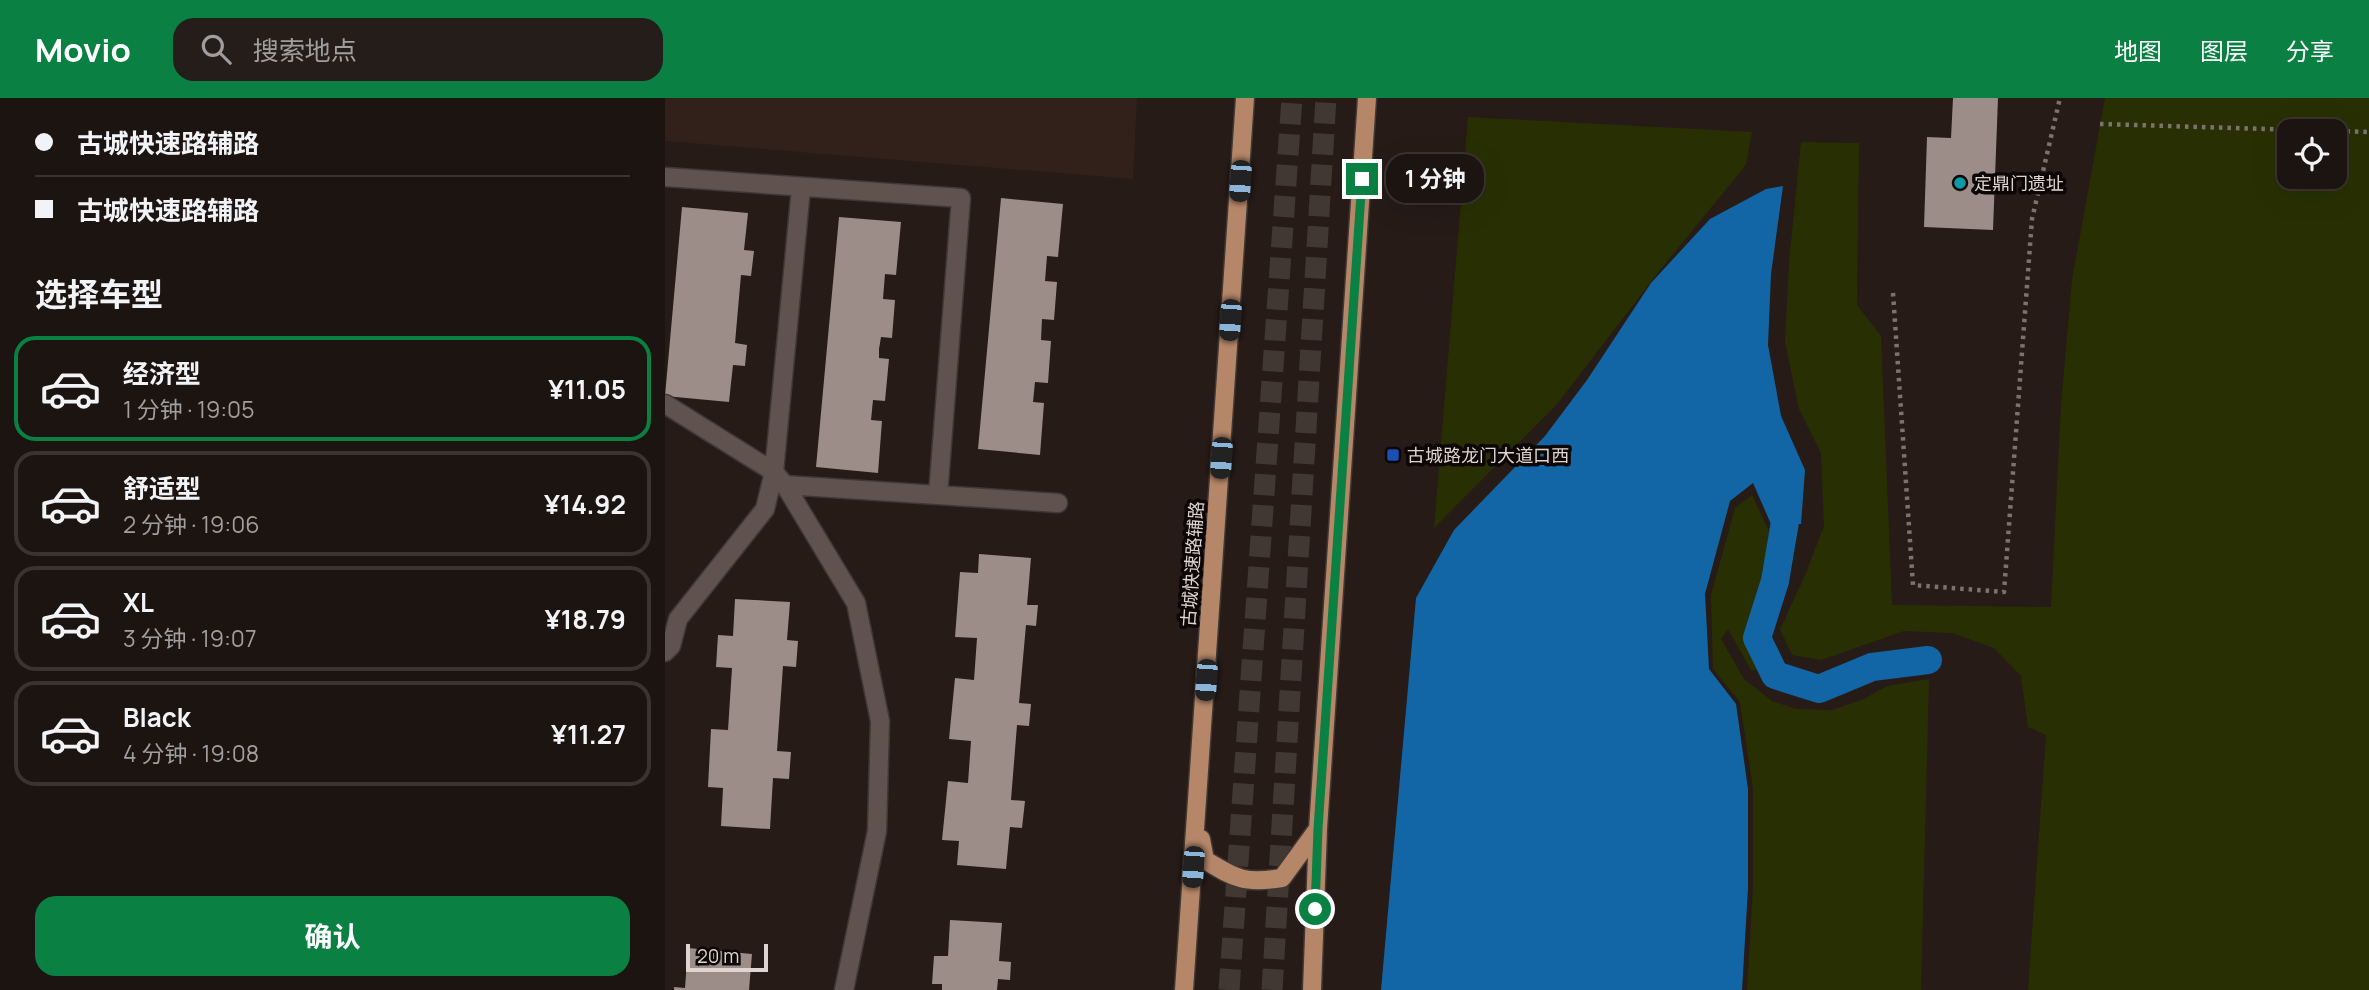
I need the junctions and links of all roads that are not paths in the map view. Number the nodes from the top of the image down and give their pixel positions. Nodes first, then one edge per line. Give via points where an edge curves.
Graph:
1 (1245, 98) edge
2 (1367, 98) edge
3 (665, 177) edge
4 (801, 188) junction
5 (665, 404) edge
6 (779, 478) junction
7 (938, 495) junction
8 (1058, 503) dead end
9 (665, 652) edge
10 (1196, 818) junction
11 (1318, 829) junction
12 (844, 990) edge
13 (1184, 990) edge
14 (1312, 990) edge

1 - 10 main road, 古城快速路辅路
2 - 11 main road
3 - 4 street
4 - 6 street
4 - 7 street via 961,198
5 - 6 street
6 - 7 street
6 - 9 street via 765,509 678,619
6 - 12 street via 856,603 880,721 877,831
7 - 8 street
10 - 11 main road via 1205,860 1233,877 1257,882 1282,878
10 - 13 main road, 古城快速路辅路
11 - 14 main road

